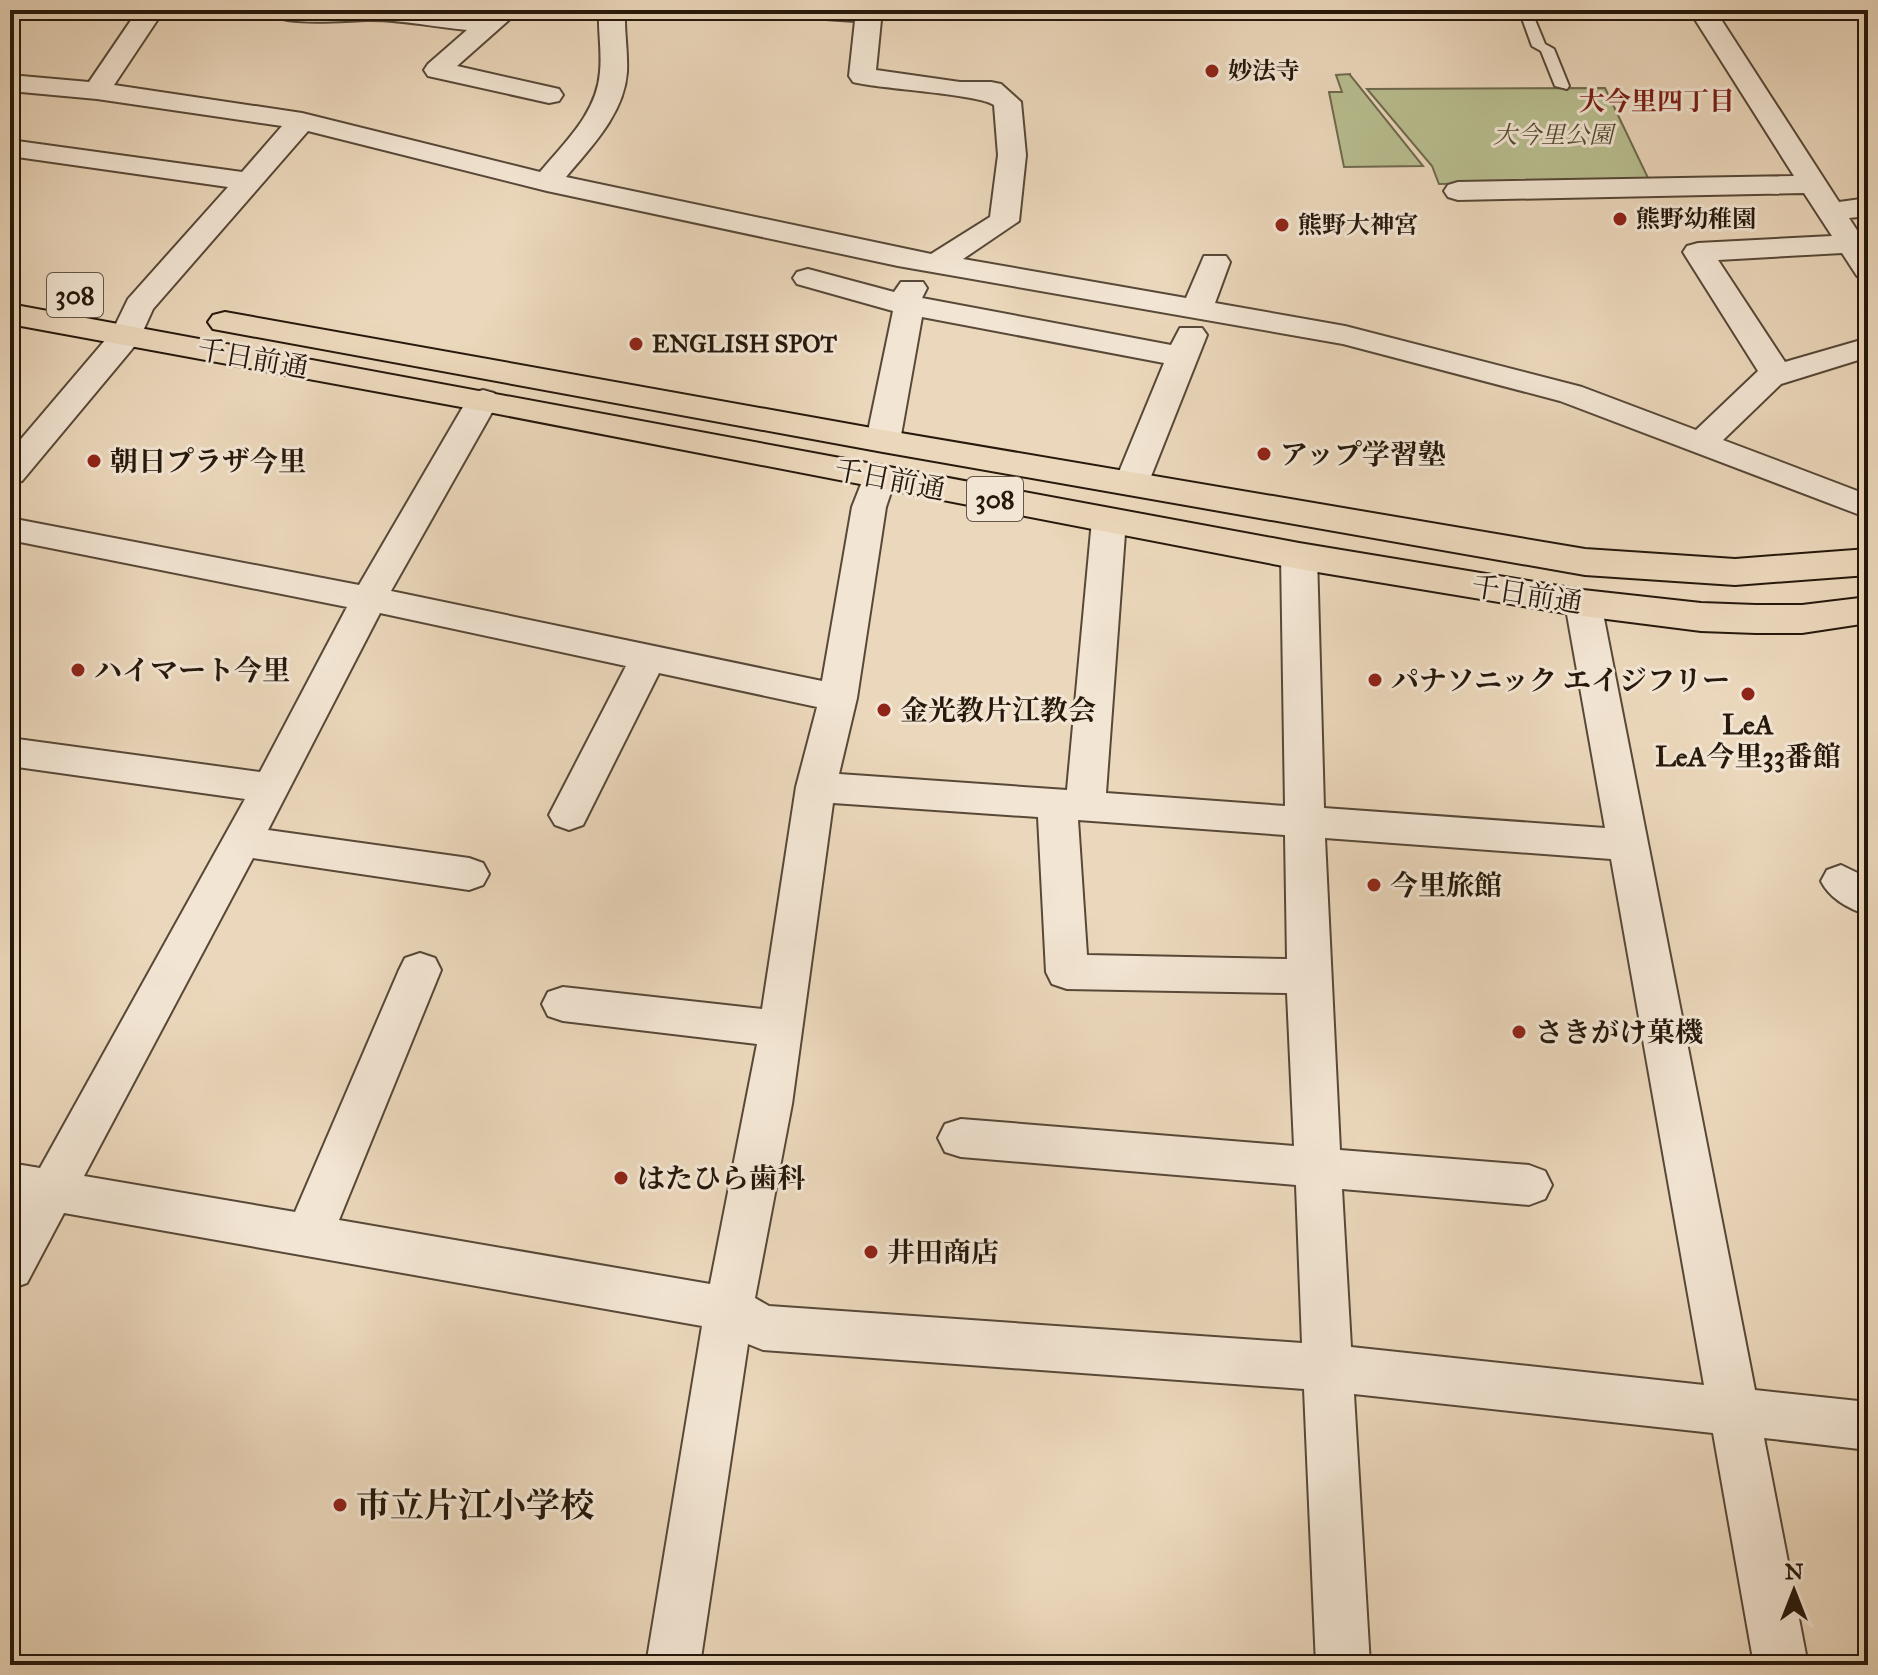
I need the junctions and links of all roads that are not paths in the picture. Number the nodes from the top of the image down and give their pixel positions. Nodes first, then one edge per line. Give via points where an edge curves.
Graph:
1 (151, 10) edge
2 (278, 10) edge
3 (612, 10) edge
4 (811, 10) edge
5 (1525, 10) edge
6 (1702, 10) edge
7 (868, 12) edge
8 (431, 14) edge
9 (497, 18) edge
10 (10, 83) edge
11 (1562, 86) dead end
12 (97, 91) junction
13 (549, 95) dead end
14 (302, 121) junction
15 (10, 148) edge
16 (251, 182) junction
17 (547, 182) junction
18 (1810, 184) junction
19 (1458, 191) dead end
20 (1868, 207) edge
21 (1828, 212) junction
22 (1850, 244) junction
23 (1215, 262) dead end
24 (931, 263) junction
25 (1868, 270) edge
26 (808, 278) dead end
27 (10, 284) edge
28 (906, 305) junction
29 (1200, 309) junction
30 (10, 314) edge
31 (133, 321) junction
32 (1868, 347) edge
33 (1182, 357) junction
34 (1777, 375) junction
35 (483, 400) junction
36 (1700, 444) junction
37 (881, 459) junction
38 (10, 473) edge
39 (1131, 484) junction
40 (1868, 507) edge
41 (1109, 520) junction
42 (10, 529) edge
43 (1299, 556) junction
44 (1868, 562) edge
45 (369, 599) junction
46 (1583, 603) junction
47 (1868, 610) edge
48 (648, 659) junction
49 (838, 698) junction
50 (10, 752) edge
51 (816, 787) junction
52 (271, 788) junction
53 (1071, 803) junction
54 (569, 815) dead end
55 (1303, 823) junction
56 (242, 841) junction
57 (1629, 845) junction
58 (469, 874) dead end
59 (420, 970) dead end
60 (1308, 976) junction
61 (563, 1004) dead end
62 (781, 1029) junction
63 (961, 1138) dead end
64 (1318, 1167) junction
65 (1529, 1185) dead end
66 (32, 1186) edge
67 (309, 1235) junction
68 (10, 1268) edge
69 (729, 1309) junction
70 (1329, 1368) junction
71 (1736, 1411) junction
72 (1868, 1426) edge
73 (673, 1665) edge
74 (1343, 1665) edge
75 (1781, 1665) edge

1 - 12 street
2 - 8 street via 347,16
3 - 17 street via 612,85 603,110
4 - 7 street
5 - 11 lane
6 - 18 street
7 - 24 street via 862,76 991,90 1007,102 1012,155 1004,221
8 - 9 street
9 - 13 street via 437,70
10 - 12 street
12 - 14 street
14 - 16 street
14 - 17 street
15 - 16 street
16 - 31 street
17 - 24 street
18 - 19 street
18 - 21 street
20 - 21 street
21 - 22 street
22 - 25 street
22 - 34 street via 1698,252
23 - 29 street
24 - 28 street
24 - 29 street
26 - 28 street
27 - 31 highway, 千日前通 / 308
28 - 33 street
28 - 37 street
29 - 33 street
29 - 36 street via 1439,357 1571,394
30 - 31 highway, 千日前通 / 308
31 - 35 highway, 千日前通 / 308
31 - 37 highway, 千日前通 / 308
31 - 38 street
32 - 34 street
33 - 39 street
34 - 36 street
35 - 37 highway, 千日前通 / 308
35 - 45 street
36 - 40 street
37 - 39 highway, 千日前通 / 308
37 - 41 highway, 千日前通 / 308
37 - 49 street
39 - 44 highway, 千日前通 / 308 via 1585,562 1735,572
41 - 43 highway, 千日前通 / 308
41 - 53 street
42 - 45 street
43 - 46 highway, 千日前通 / 308
43 - 55 street
45 - 48 street
45 - 52 street
46 - 47 highway, 千日前通 / 308 via 1756,619
46 - 57 street
48 - 49 street
48 - 54 street
49 - 51 street
50 - 52 street
51 - 53 street
51 - 62 street
52 - 56 street
53 - 55 street
53 - 60 street via 1067,972
55 - 57 street
55 - 60 street
56 - 58 street
56 - 66 street
57 - 71 street
59 - 67 street
60 - 64 street
61 - 62 street
62 - 69 street
63 - 64 street
64 - 65 street
64 - 70 street
66 - 67 street
66 - 68 street
67 - 69 street
69 - 70 street via 763,1328
69 - 73 street
70 - 71 street
70 - 74 street
71 - 72 street
71 - 75 street

